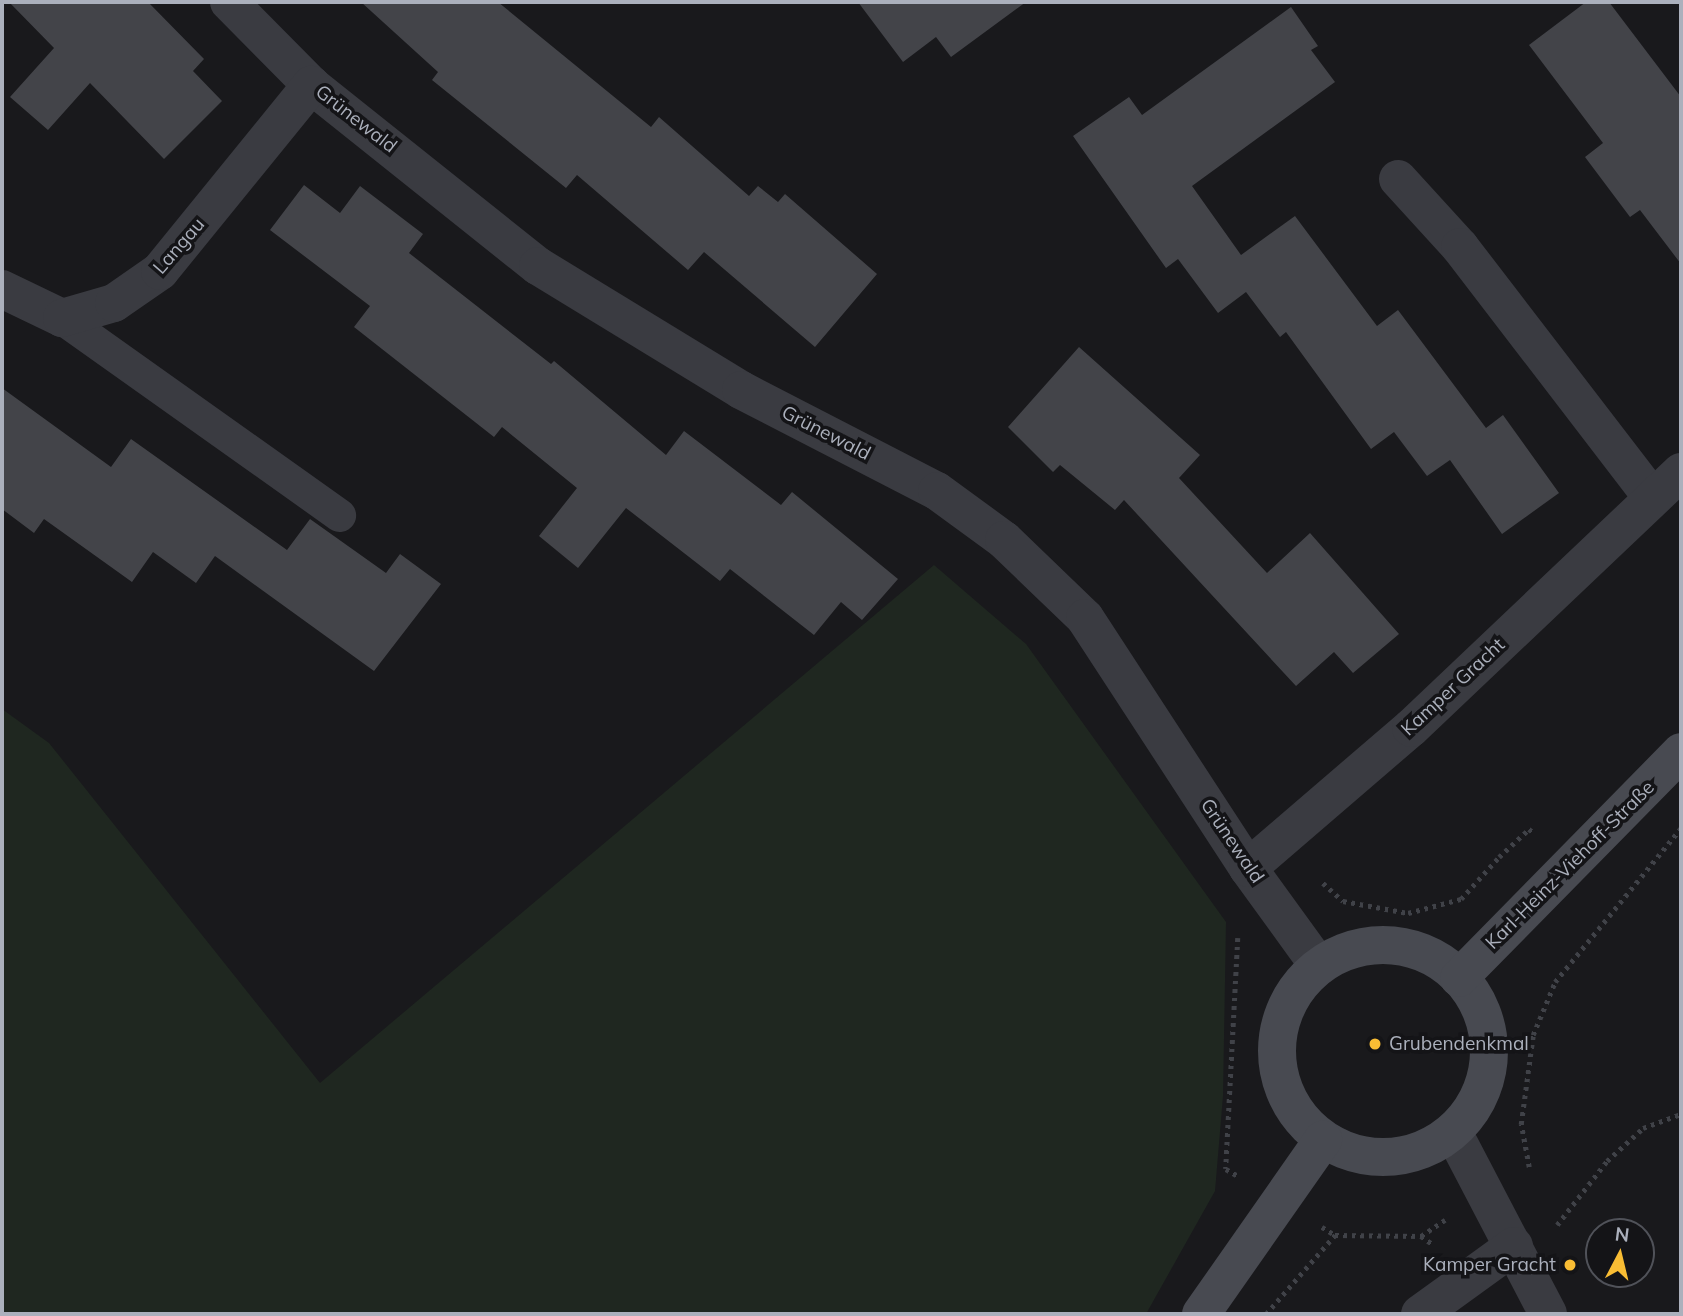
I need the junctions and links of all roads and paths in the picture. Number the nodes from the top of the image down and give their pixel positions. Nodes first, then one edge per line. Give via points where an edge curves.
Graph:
1 (229, 2) edge
2 (311, 85) junction
3 (1398, 180) dead end
4 (2, 289) edge
5 (62, 318) junction
6 (1681, 472) edge
7 (1652, 497) junction
8 (339, 515) dead end
9 (1681, 752) edge
10 (1681, 828) edge
11 (1283, 838) junction
12 (1569, 862) junction
13 (1248, 868) junction
14 (1617, 907) junction
15 (1319, 966) junction
16 (1459, 978) junction
17 (1681, 1114) edge
18 (1453, 1132) junction
19 (1323, 1139) junction
20 (1530, 1170) dead end
21 (1280, 1201) junction
22 (1558, 1225) dead end
23 (1335, 1235) junction
24 (1421, 1236) dead end
25 (1514, 1246) junction
26 (1201, 1314) edge
27 (1266, 1314) edge
28 (1420, 1314) edge
29 (1548, 1314) edge

1 - 2 street, Grünewald
2 - 5 street, Langau via 160,271 114,303
2 - 13 street, Grünewald via 538,266 741,390 937,491 1004,540 1085,618
3 - 7 street via 1460,247
4 - 5 street
5 - 8 lane
6 - 7 street, Kamper Gracht
7 - 11 street, Kamper Gracht via 1411,728
9 - 12 street, Karl-Heinz-Viehoff-Straße
10 - 14 path
11 - 12 path via 1343,901 1408,913 1461,899 1529,829
11 - 13 street, Kamper Gracht
12 - 14 path
12 - 16 street, Karl-Heinz-Viehoff-Straße
13 - 15 street, Grünewald
13 - 21 path via 1236,959 1226,1169
14 - 20 path via 1555,982 1533,1035 1521,1124
15 - 16 street via 1346,951 1376,945 1426,955
15 - 19 street via 1295,990 1285,1010 1276,1054 1282,1087 1298,1117
16 - 18 street via 1479,1006 1489,1039 1488,1062 1475,1105
17 - 22 path via 1643,1128 1607,1161
18 - 19 street via 1423,1150 1390,1158 1355,1154
18 - 25 street
19 - 21 street
21 - 23 path
21 - 26 street
23 - 24 path
23 - 27 path
25 - 28 street
25 - 29 street

